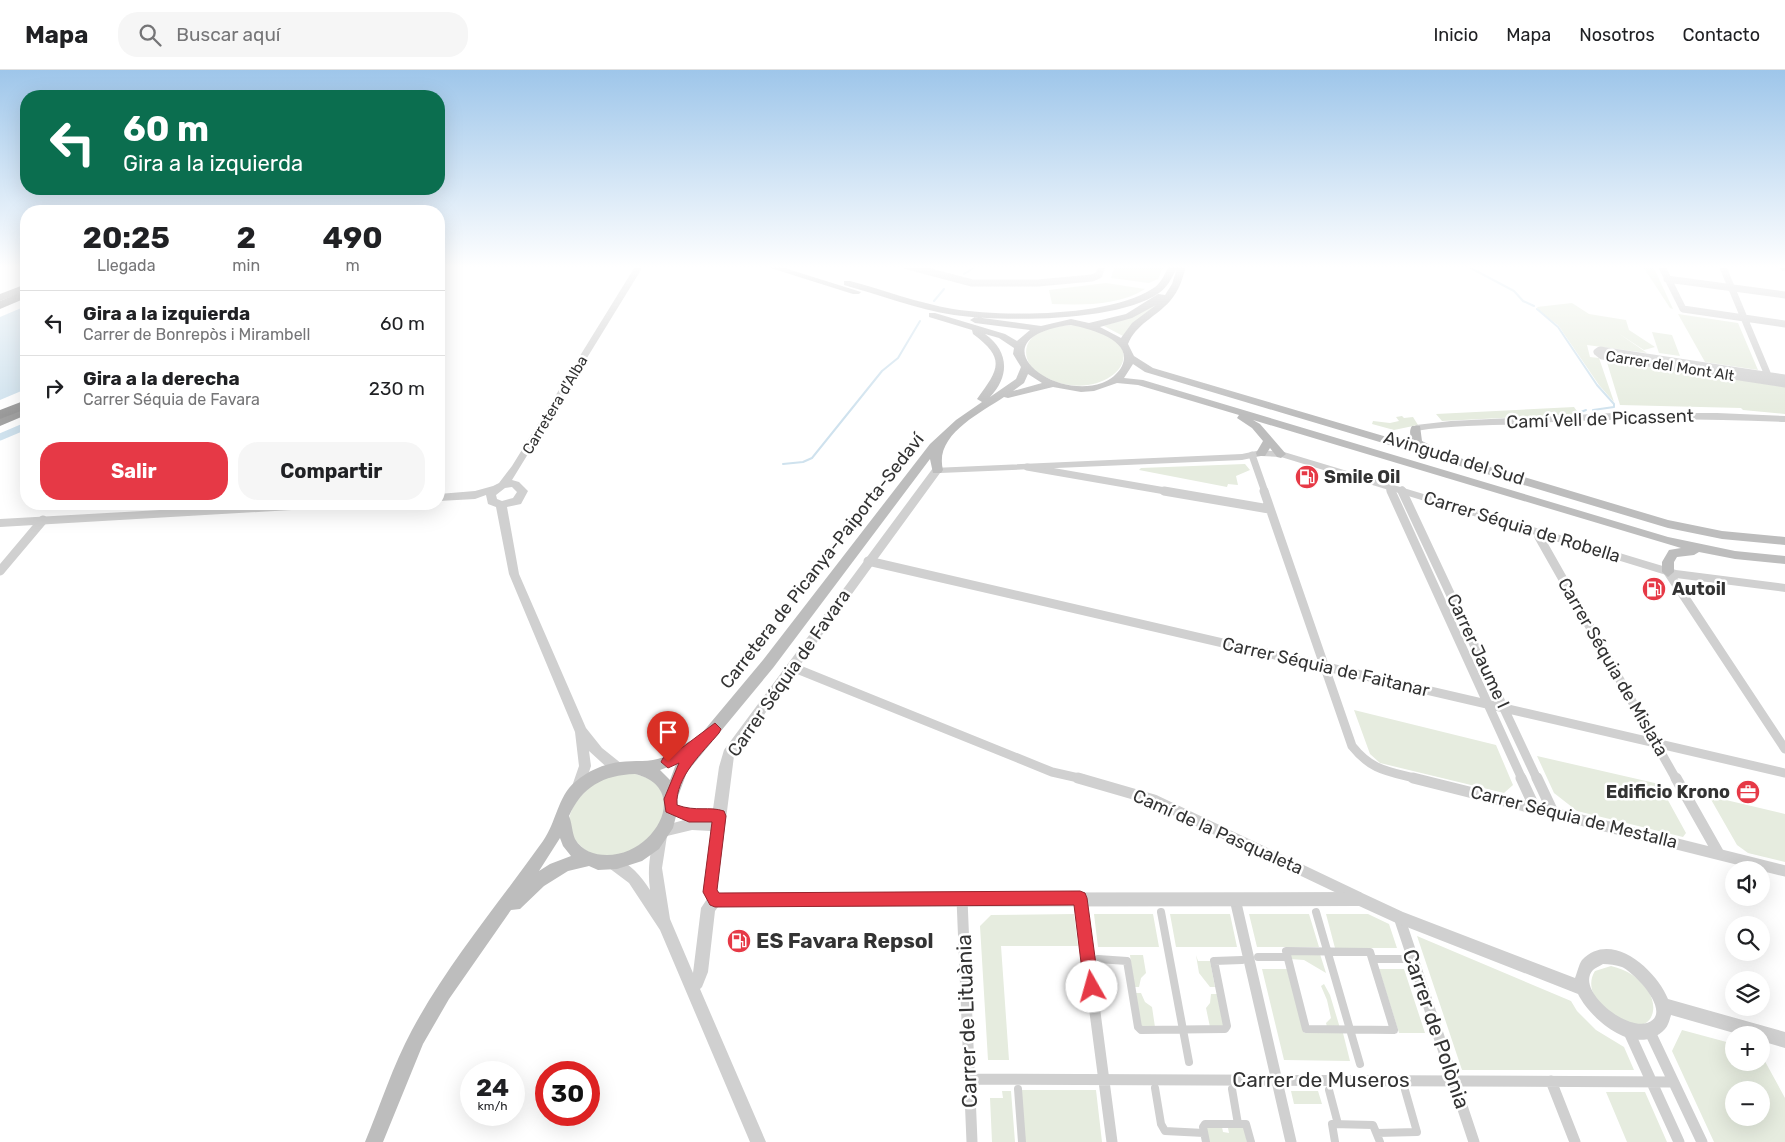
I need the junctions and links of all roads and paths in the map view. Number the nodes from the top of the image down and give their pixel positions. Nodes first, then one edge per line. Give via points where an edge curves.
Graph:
1 (609, 315) edge
2 (933, 315) edge
3 (958, 315) edge
4 (1126, 315) edge
5 (1148, 315) edge
6 (1729, 315) edge
7 (1744, 317) junction
8 (963, 324) junction
9 (1785, 324) edge
10 (1089, 325) junction
11 (1039, 328) junction
12 (1124, 345) junction
13 (1020, 348) junction
14 (1128, 356) junction
15 (1026, 367) junction
16 (1785, 378) edge
17 (1770, 379) junction
18 (1115, 380) junction
19 (1052, 384) junction
20 (1785, 384) edge
21 (1164, 390) junction
22 (988, 404) junction
23 (20, 407) edge
24 (20, 413) edge
25 (0, 415) edge
26 (1785, 419) edge
27 (0, 422) edge
28 (960, 422) junction
29 (1416, 428) joint
30 (944, 437) junction
31 (1268, 441) junction
32 (1256, 454) junction
33 (1281, 454) junction
34 (1446, 458) junction
35 (937, 470) junction
36 (1077, 470) junction
37 (503, 486) junction
38 (1389, 486) junction
39 (1402, 490) junction
40 (475, 495) junction
41 (445, 497) edge
42 (517, 501) junction
43 (496, 503) junction
44 (1269, 509) junction
45 (219, 510) edge
46 (43, 520) junction
47 (0, 523) edge
48 (1540, 532) junction
49 (1785, 541) edge
50 (507, 542) junction
51 (1735, 555) junction
52 (1785, 560) edge
53 (868, 561) junction
54 (0, 571) edge
55 (1668, 572) junction
56 (1785, 588) edge
57 (1323, 666) junction
58 (792, 667) junction
59 (1488, 704) junction
60 (1504, 708) junction
61 (715, 729) junction
62 (581, 731) junction
63 (1657, 743) junction
64 (1785, 749) edge
65 (1364, 762) joint
66 (617, 768) junction
67 (641, 769) junction
68 (1785, 772) edge
69 (577, 789) junction
70 (671, 804) junction
71 (1535, 808) junction
72 (1554, 812) junction
73 (563, 819) junction
74 (719, 821) junction
75 (662, 834) junction
76 (1719, 854) junction
77 (587, 860) junction
78 (614, 863) junction
79 (1785, 871) edge
80 (1080, 898) junction
81 (962, 899) junction
82 (1234, 899) junction
83 (1360, 899) junction
84 (715, 900) junction
85 (1162, 912) dead end
86 (1316, 912) dead end
87 (1399, 917) junction
88 (665, 925) junction
89 (478, 942) junction
90 (1327, 951) junction
91 (1258, 957) dead end
92 (1287, 957) junction
93 (1098, 959) dead end
94 (1373, 959) junction
95 (1403, 959) dead end
96 (1242, 960) dead end
97 (691, 985) junction
98 (1584, 989) junction
99 (1663, 1005) junction
100 (1183, 1030) junction
101 (1350, 1030) junction
102 (1628, 1030) junction
103 (1649, 1030) junction
104 (1785, 1040) edge
105 (1188, 1062) dead end
106 (1360, 1064) dead end
107 (970, 1079) junction
108 (1104, 1080) junction
109 (1277, 1080) junction
110 (1453, 1081) junction
111 (1551, 1081) junction
112 (1652, 1082) junction
113 (1673, 1082) junction
114 (1018, 1088) dead end
115 (1155, 1088) dead end
116 (1232, 1088) dead end
117 (1329, 1090) dead end
118 (1405, 1090) dead end
119 (1238, 1124) junction
120 (1338, 1124) junction
121 (1205, 1137) edge
122 (1378, 1138) edge
123 (374, 1142) edge
124 (758, 1142) edge
125 (972, 1142) edge
126 (1022, 1142) edge
127 (1112, 1142) edge
128 (1251, 1142) edge
129 (1291, 1142) edge
130 (1335, 1142) edge
131 (1474, 1142) edge
132 (1575, 1142) edge
133 (1679, 1142) edge
134 (1702, 1142) edge

1 - 37 street, Carretera d'Alba
2 - 8 main road
3 - 11 main road
4 - 10 main road via 1110,322
5 - 12 main road via 1132,329
6 - 7 street
7 - 9 street
7 - 17 street
8 - 13 main road via 1002,336
8 - 28 main road via 990,342 1000,359 1001,375 993,389 966,412
10 - 11 main road via 1054,323
10 - 12 main road via 1113,335
11 - 13 main road via 1023,340
12 - 14 main road
13 - 15 main road via 1020,358
14 - 18 main road via 1128,365
14 - 34 main road, Avinguda del Sud via 1150,370
15 - 19 main road
15 - 22 main road, Carretera de Picanya-Paiporta-Sedaví via 1020,381
16 - 17 street, Carrer del Mont Alt
17 - 17 street, Carrer del Mont Alt via 1600,350 1597,352 1602,356
17 - 20 street, Carrer del Mont Alt
18 - 19 main road via 1086,388
18 - 21 main road, Avinguda del Sud via 1139,382
19 - 22 main road, Carretera de Picanya-Paiporta-Sedaví via 1029,388
21 - 31 main road via 1246,419
21 - 51 main road, Avinguda del Sud via 1634,531
22 - 28 main road, Carretera de Picanya-Paiporta-Sedaví
23 - 25 highway
24 - 27 highway
26 - 29 street, Camí Vell de Picassent via 1705,416 1560,418
28 - 30 main road, Carretera de Picanya-Paiporta-Sedaví
29 - 34 main road via 1419,445
30 - 35 main road via 935,461
30 - 61 main road, Carretera de Picanya-Paiporta-Sedaví
31 - 32 main road
31 - 33 main road
32 - 33 street, Carrer Séquia de Robella
32 - 36 street
32 - 44 street
33 - 38 street, Carrer Séquia de Robella
34 - 49 main road, Avinguda del Sud via 1668,524 1745,538
35 - 36 street via 1025,466
35 - 53 street, Carrer Séquia de Favara
36 - 44 street
37 - 40 street
37 - 42 street via 520,486 523,491
37 - 43 street via 491,495
38 - 39 street, Carrer Séquia de Robella
38 - 59 street, Carrer Jaume I
39 - 48 street, Carrer Séquia de Robella
39 - 60 street, Carrer Jaume I
40 - 41 street
40 - 43 street
42 - 43 street
42 - 50 street
43 - 50 street via 505,520
44 - 57 street
45 - 46 street
46 - 47 street
46 - 54 street
48 - 55 street, Carrer Séquia de Robella
48 - 63 street, Carrer Séquia de Mislata via 1539,537
50 - 62 street via 514,574
51 - 52 main road, Avinguda del Sud
51 - 55 main road via 1680,551 1670,555
53 - 57 street, Carrer Séquia de Faitanar
53 - 58 street, Carrer Séquia de Favara
55 - 56 street, Carrer Séquia de Robella
55 - 64 street
57 - 59 street, Carrer Séquia de Faitanar
57 - 65 street via 1352,746
58 - 74 street, Carrer Séquia de Favara via 728,754
58 - 83 street, Camí de la Pasqualeta via 1052,772 1154,800
59 - 60 street, Carrer Séquia de Faitanar
59 - 71 street, Carrer Jaume I
60 - 63 street, Carrer Séquia de Faitanar
60 - 72 street, Carrer Jaume I
61 - 67 main road via 668,762
61 - 70 main road via 681,769
62 - 66 street
62 - 69 street via 585,766
63 - 68 street, Carrer Séquia de Faitanar
63 - 76 street, Carrer Séquia de Mislata
65 - 71 street, Carrer Séquia de Mestalla via 1379,769
66 - 67 main road
66 - 69 main road via 588,779
67 - 70 main road via 655,775 665,786
69 - 73 main road via 567,803
70 - 74 street via 689,816
70 - 75 main road
71 - 72 street, Carrer Séquia de Mestalla
72 - 76 street, Carrer Séquia de Mestalla
73 - 77 main road via 563,832 568,843
73 - 89 main road via 537,862
74 - 75 street via 692,824
74 - 84 street, Carrer Séquia de Favara via 710,892
75 - 78 main road via 648,849 632,859
75 - 88 street via 656,851 654,877
76 - 79 street, Carrer Séquia de Mestalla
77 - 78 main road
77 - 89 main road via 567,862 552,869
78 - 88 street via 634,878
80 - 81 street
80 - 82 street
80 - 108 street
81 - 84 street
81 - 107 street, Carrer de Lituània
82 - 83 street
82 - 109 street
83 - 87 street, Camí de la Pasqualeta
84 - 97 street, Carrer Séquia de Favara via 708,908 701,972 697,982
85 - 100 street
86 - 90 street
87 - 98 street, Camí de la Pasqualeta
87 - 110 street, Carrer de Polònia
88 - 97 street
89 - 123 main road via 443,992 418,1038
90 - 92 street via 1288,950
90 - 94 street via 1368,951
90 - 101 street
91 - 92 street
92 - 101 street via 1305,1028
93 - 100 street via 1127,961 1139,1029
94 - 95 street
94 - 101 street via 1395,1029
96 - 100 street via 1214,961 1226,1028
97 - 124 street
98 - 99 street via 1584,967 1596,958 1613,957 1639,969 1658,992
98 - 102 street via 1601,1014
99 - 103 street via 1658,1025
99 - 104 street
100 - 105 street
101 - 106 street
102 - 103 street
102 - 112 street
103 - 113 street
107 - 108 street, Carrer de Museros
107 - 125 street, Carrer de Lituània
108 - 109 street, Carrer de Museros
108 - 127 street
109 - 110 street, Carrer de Museros
109 - 129 street
110 - 111 street, Carrer de Museros
110 - 131 street, Carrer de Polònia
111 - 112 street, Carrer de Museros
111 - 132 street
112 - 113 street, Carrer de Museros
112 - 133 street
113 - 134 street
114 - 126 street
115 - 121 street via 1165,1131
116 - 119 street
117 - 120 street
118 - 122 street via 1417,1132
119 - 121 street via 1205,1124
119 - 128 street via 1247,1125
120 - 122 street via 1373,1124
120 - 130 street via 1331,1126

